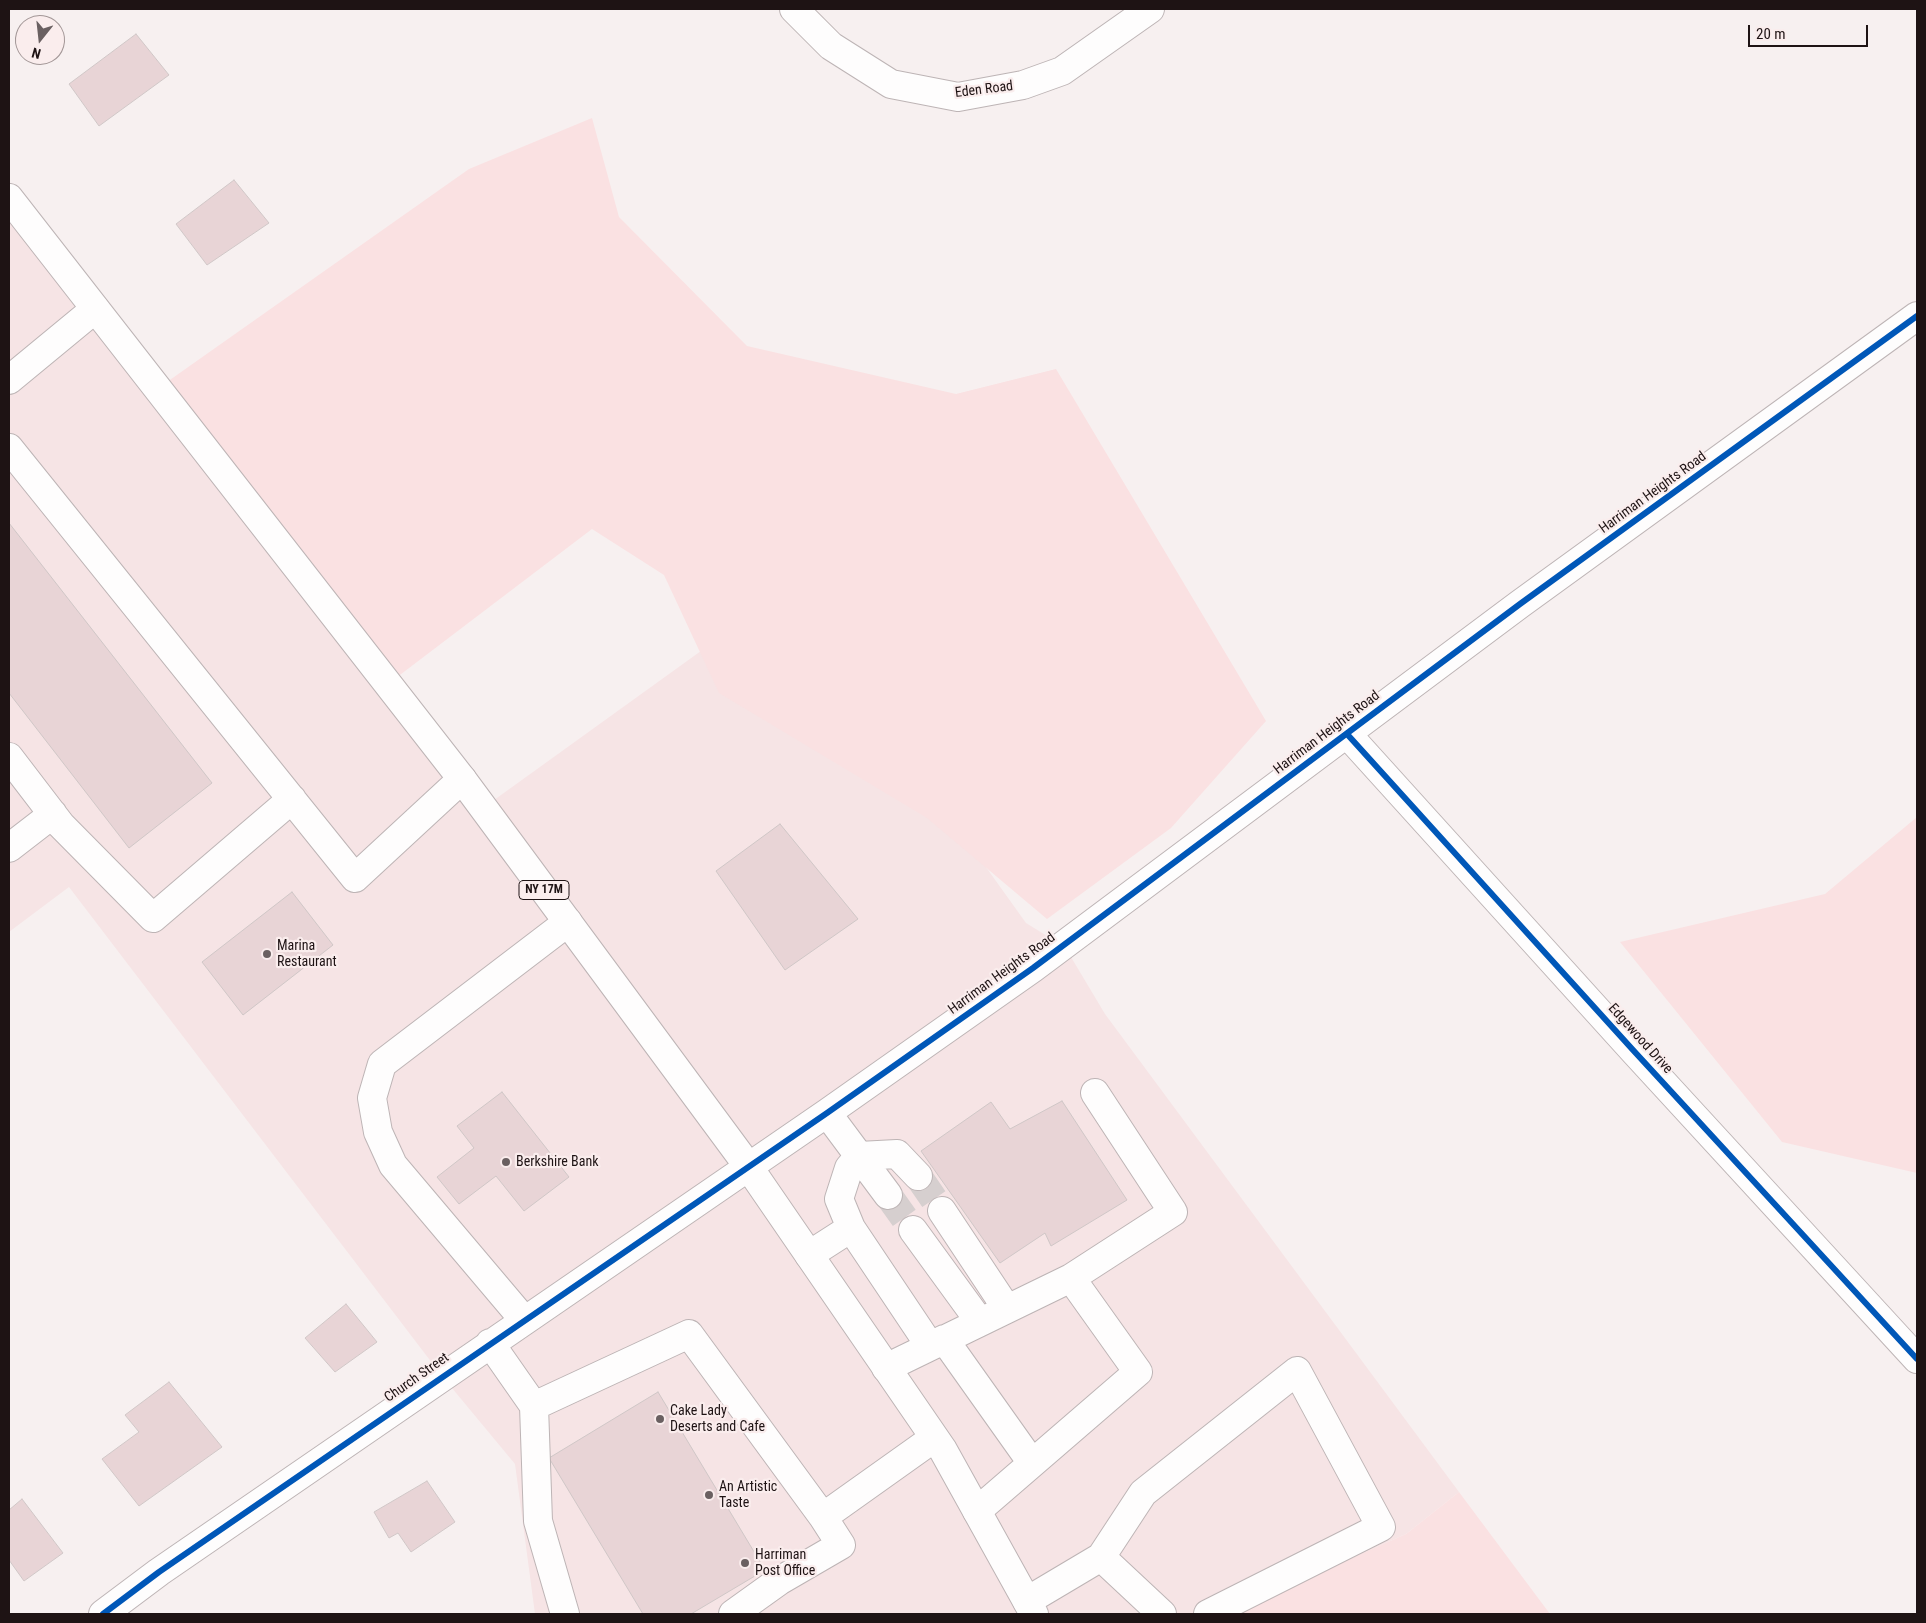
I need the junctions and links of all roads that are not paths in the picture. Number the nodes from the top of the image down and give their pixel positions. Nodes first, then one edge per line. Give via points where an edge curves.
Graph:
1 (794, 9) edge
2 (1150, 9) edge
3 (9, 198) edge
4 (95, 309) junction
5 (1917, 316) edge
6 (9, 380) edge
7 (9, 448) edge
8 (1347, 734) junction
9 (9, 757) edge
10 (462, 779) junction
11 (292, 799) junction
12 (53, 814) junction
13 (9, 848) edge
14 (568, 922) junction
15 (1095, 1093) dead end
16 (827, 1113) junction
17 (859, 1156) junction
18 (748, 1166) junction
19 (918, 1176) tunnel mouth
20 (888, 1195) tunnel mouth
21 (942, 1211) tunnel mouth
22 (851, 1228) junction
23 (913, 1230) tunnel mouth
24 (808, 1255) junction
25 (1071, 1278) junction
26 (1007, 1309) junction
27 (524, 1320) junction
28 (980, 1322) junction
29 (490, 1343) junction
30 (937, 1343) junction
31 (1917, 1359) edge
32 (886, 1368) junction
33 (534, 1406) junction
34 (934, 1438) junction
35 (1032, 1463) junction
36 (977, 1511) junction
37 (822, 1517) junction
38 (1101, 1557) junction
39 (1031, 1608) edge
40 (103, 1614) edge
41 (565, 1614) edge
42 (732, 1614) edge
43 (1162, 1614) edge
44 (1208, 1614) edge

1 - 2 street, Eden Road via 831,46 891,84 958,96 1023,85 1062,71
3 - 4 street, NY 17M
4 - 6 street
4 - 10 street, NY 17M
5 - 8 street, Harriman Heights Road
7 - 11 street
8 - 16 street, Harriman Heights Road via 1033,968
8 - 31 street, Edgewood Drive
9 - 12 street
10 - 11 street via 355,878
10 - 14 street, NY 17M
11 - 12 street via 153,918
12 - 13 street
14 - 18 street, NY 17M
14 - 27 street via 382,1064 372,1098 378,1132 393,1165
15 - 25 street via 1173,1212
16 - 17 street
16 - 18 street, Harriman Heights Road
17 - 19 street via 897,1154
17 - 20 street
17 - 22 street via 848,1168 839,1199
18 - 24 street, NY 17M
18 - 27 street, Church Street
21 - 26 street
22 - 24 street
22 - 30 street
23 - 28 street
24 - 32 street, NY 17M
25 - 26 street
25 - 35 street via 1138,1372
26 - 28 street
27 - 29 street, Church Street
28 - 30 street
29 - 33 street
29 - 40 street, Church Street
30 - 32 street
30 - 35 street
32 - 34 street, NY 17M
33 - 37 street via 689,1334
33 - 41 street via 538,1521
34 - 36 street, NY 17M
34 - 37 street
35 - 36 street
36 - 39 street, NY 17M
37 - 42 street via 841,1545 779,1581
38 - 39 street
38 - 43 street
38 - 44 street via 1143,1493 1297,1371 1381,1526

